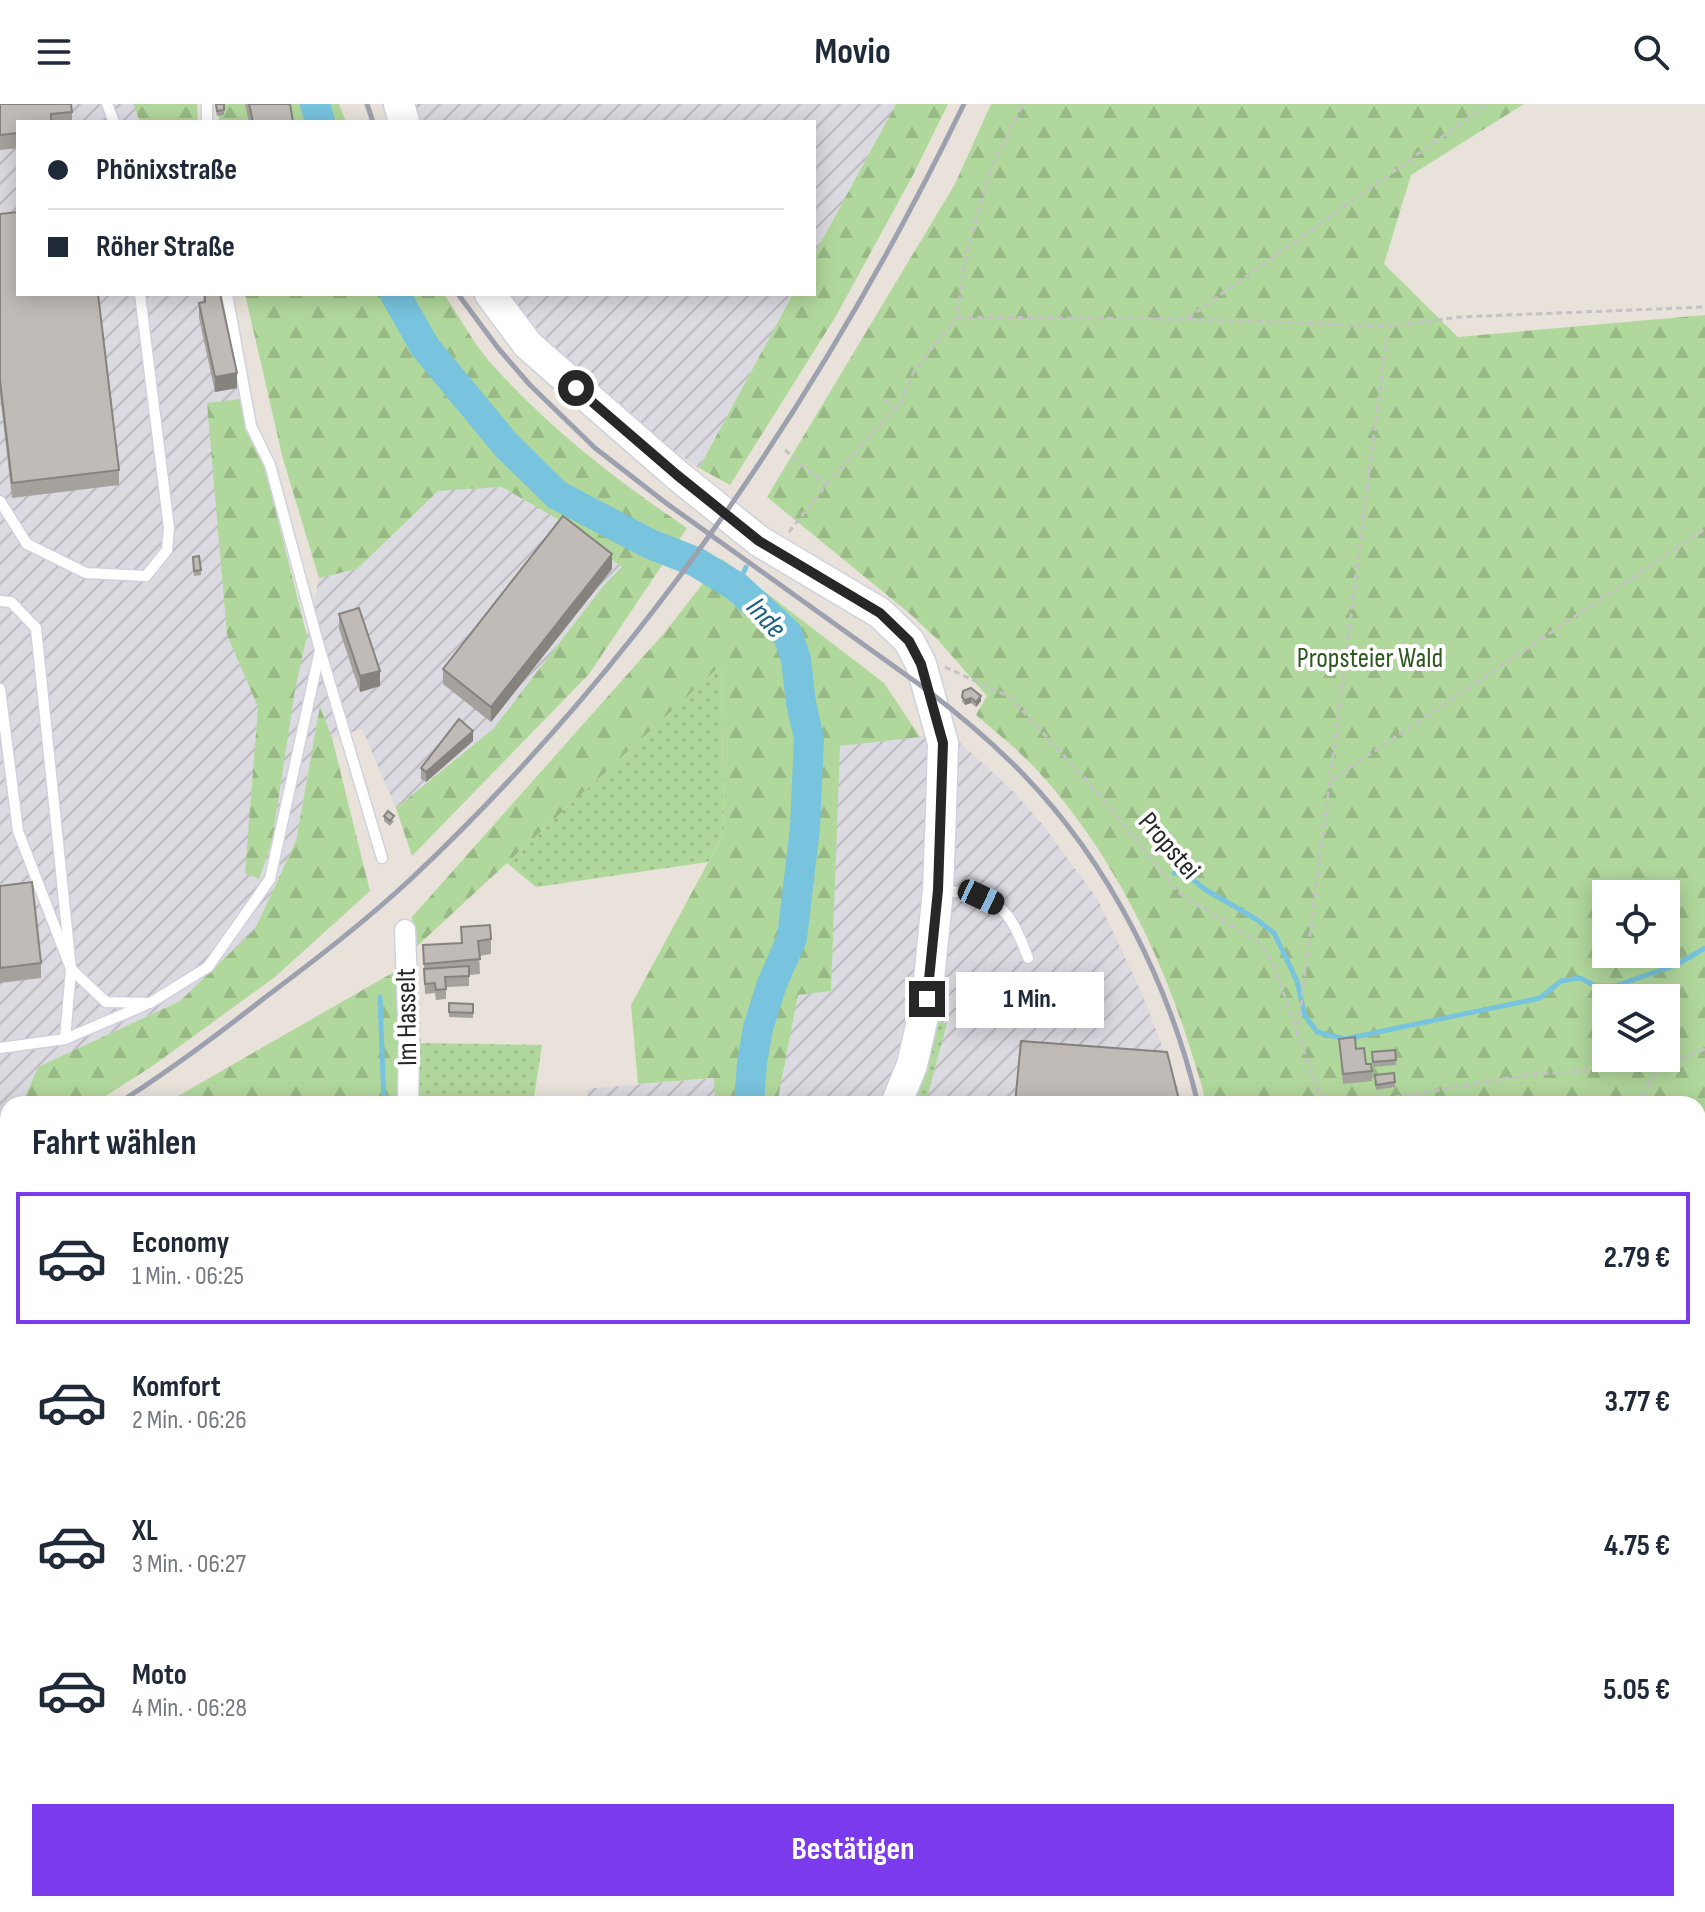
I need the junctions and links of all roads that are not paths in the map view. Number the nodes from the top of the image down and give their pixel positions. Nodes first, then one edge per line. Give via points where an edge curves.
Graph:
1 (140, 296) edge
2 (227, 296) edge
3 (491, 296) edge
4 (0, 501) edge
5 (0, 601) edge
6 (320, 650) junction
7 (0, 689) edge
8 (382, 858) dead end
9 (938, 890) junction
10 (405, 930) dead end
11 (1028, 958) dead end
12 (71, 969) junction
13 (150, 1003) junction
14 (65, 1039) junction
15 (0, 1048) edge
16 (408, 1096) edge
17 (899, 1096) edge

1 - 4 lane via 169,528 167,550 146,576 86,573 27,544
2 - 6 lane via 251,426 270,465
3 - 9 main road via 528,345 677,475 768,546 880,613 909,641 921,664 943,743
5 - 12 lane via 11,602 36,628
6 - 8 lane
6 - 13 lane via 270,879 208,967
7 - 12 lane via 18,831
9 - 11 lane via 999,905
9 - 17 main road via 923,1025
10 - 16 street, Im Hasselt
12 - 13 lane via 106,1002
12 - 14 lane
13 - 14 lane
14 - 15 lane

